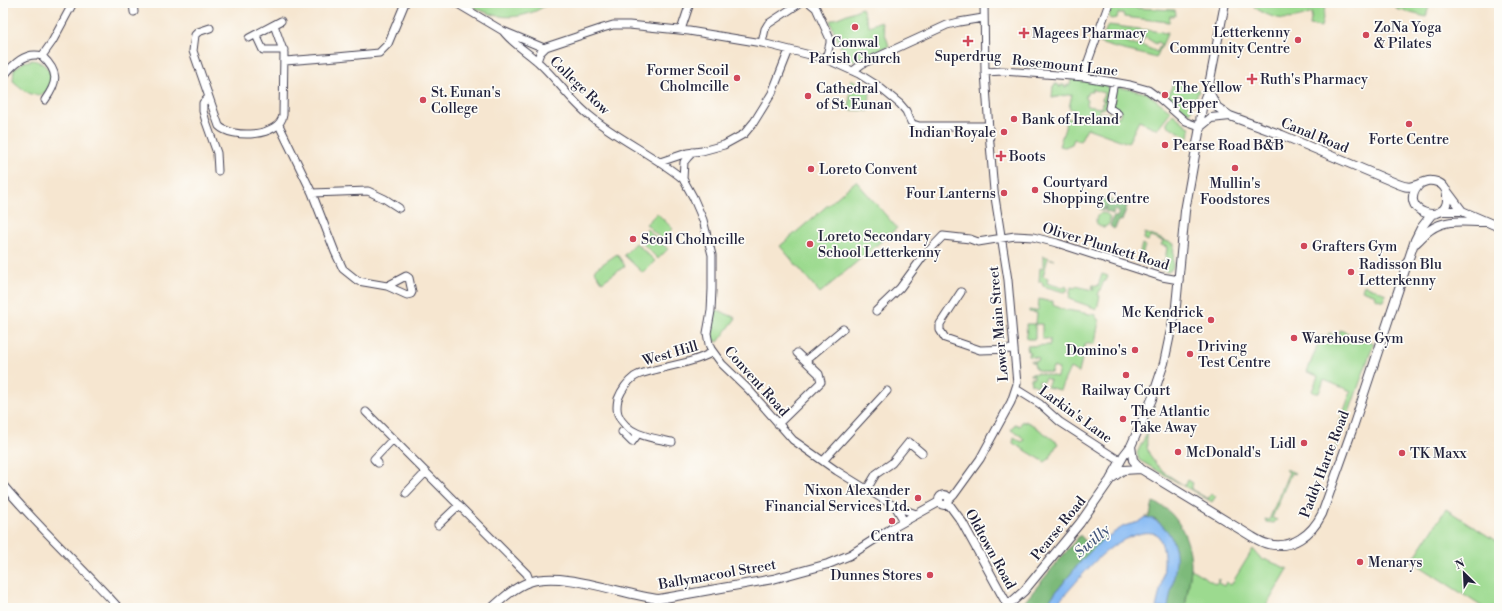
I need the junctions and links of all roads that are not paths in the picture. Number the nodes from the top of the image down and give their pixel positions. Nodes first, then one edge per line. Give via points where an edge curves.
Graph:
1 (73, 3) edge
2 (133, 3) edge
3 (406, 3) edge
4 (456, 3) edge
5 (690, 3) edge
6 (800, 3) edge
7 (812, 3) edge
8 (984, 3) edge
9 (1109, 3) edge
10 (1225, 3) edge
11 (134, 12) dead end
12 (983, 18) junction
13 (282, 21) dead end
14 (274, 25) junction
15 (210, 28) dead end
16 (681, 30) junction
17 (503, 31) junction
18 (762, 43) junction
19 (544, 48) junction
20 (284, 50) junction
21 (789, 50) junction
22 (42, 56) junction
23 (826, 59) junction
24 (285, 61) junction
25 (537, 61) junction
26 (853, 71) junction
27 (985, 72) junction
28 (4, 76) dead end
29 (1085, 77) junction
30 (1114, 82) junction
31 (1208, 90) junction
32 (208, 98) junction
33 (45, 100) dead end
34 (1118, 114) dead end
35 (1230, 116) junction
36 (279, 126) junction
37 (988, 126) junction
38 (1200, 127) junction
39 (693, 152) junction
40 (660, 162) junction
41 (218, 171) dead end
42 (683, 179) junction
43 (1422, 183) junction
44 (1445, 189) junction
45 (312, 193) junction
46 (399, 208) dead end
47 (1442, 210) junction
48 (1462, 211) junction
49 (1432, 214) junction
50 (1487, 222) junction
51 (1499, 227) edge
52 (1002, 238) junction
53 (1414, 245) junction
54 (1179, 280) junction
55 (387, 286) dead end
56 (961, 292) dead end
57 (876, 311) dead end
58 (843, 329) dead end
59 (1014, 349) junction
60 (713, 352) junction
61 (797, 353) dead end
62 (806, 360) junction
63 (1016, 390) junction
64 (887, 391) dead end
65 (366, 412) dead end
66 (778, 424) junction
67 (622, 432) dead end
68 (638, 434) junction
69 (393, 439) junction
70 (672, 442) dead end
71 (1131, 446) junction
72 (922, 453) dead end
73 (823, 461) junction
74 (1120, 462) junction
75 (378, 463) dead end
76 (1141, 469) junction
77 (426, 472) junction
78 (1110, 480) junction
79 (3, 485) edge
80 (867, 489) junction
81 (406, 493) dead end
82 (949, 501) junction
83 (459, 505) junction
84 (894, 506) junction
85 (916, 514) junction
86 (904, 521) junction
87 (438, 525) dead end
88 (530, 582) junction
89 (1009, 606) edge
90 (119, 608) edge
91 (492, 608) edge

1 - 22 street
2 - 11 street
3 - 24 street via 388,44 379,53
4 - 17 street, College Row
5 - 16 street
6 - 18 street via 768,24
7 - 23 street via 830,39
8 - 12 street, Lower Main Street
9 - 29 street via 1086,67
10 - 31 main road, Pearse Road
12 - 26 street via 944,26 862,64
12 - 27 street, Lower Main Street
13 - 14 street
14 - 20 street
14 - 20 street via 253,36 262,50
15 - 32 street via 195,35 193,50
16 - 18 street
16 - 19 street via 613,26
17 - 19 street, College Row
17 - 25 street, College Row
18 - 21 street
19 - 25 street
20 - 24 street
21 - 23 street
21 - 39 street via 772,92 744,134 724,145
22 - 28 street via 32,55 23,58
22 - 33 street via 53,69 55,80
23 - 26 street
24 - 36 street via 283,120
25 - 40 street, College Row via 590,116
26 - 37 street via 892,96 904,108 913,124
27 - 29 street, Rosemount Lane
27 - 37 street, Lower Main Street
29 - 30 street, Rosemount Lane
30 - 34 street via 1110,108
30 - 38 street, Rosemount Lane via 1148,90 1186,122
31 - 35 main road, Canal Road via 1216,107
31 - 38 main road, Pearse Road
32 - 36 street via 219,126 226,132 263,133
32 - 41 street via 203,103 203,111 217,153
35 - 38 main road via 1211,118
35 - 43 main road, Canal Road via 1398,184 1414,186
36 - 45 street
37 - 52 street, Lower Main Street via 994,191
38 - 54 main road, Pearse Road via 1185,211
39 - 40 street
39 - 42 street via 684,162
40 - 42 street, College Row
42 - 60 street, Convent Road via 703,220 712,255 711,311 707,333
43 - 44 main road via 1436,182
43 - 49 main road via 1414,194 1415,204 1420,211
44 - 47 main road via 1448,197
44 - 48 main road
45 - 46 street via 368,191
45 - 55 street via 344,269 358,280
47 - 48 main road
47 - 49 main road
48 - 50 main road
49 - 53 main road, Paddy Harte Road via 1421,228
50 - 51 main road
50 - 53 main road via 1445,222 1430,230
52 - 54 street, Oliver Plunkett Road via 1022,236 1045,240 1128,267
52 - 57 street, Oliver Plunkett Road via 978,242 944,236
52 - 59 street, Lower Main Street
53 - 76 main road, Paddy Harte Road via 1322,514 1307,535 1290,544 1267,544
54 - 71 main road, Pearse Road via 1164,363 1150,404
56 - 59 street via 940,324 940,330 945,338 980,350
58 - 62 street
59 - 63 street, Lower Main Street
60 - 66 street, Convent Road
60 - 68 street, West Hill via 699,359 639,374 627,382 621,390 616,410 626,426
61 - 62 street
62 - 66 street via 819,375 821,382
63 - 74 street, Larkin's Lane via 1040,404 1060,422
63 - 82 street, Lower Main Street via 980,460
64 - 73 street
65 - 69 street
66 - 73 street, Convent Road via 793,440
67 - 68 street, West Hill via 632,442
68 - 70 street, West Hill
69 - 75 street via 374,459
69 - 77 street
71 - 74 main road, Pearse Road
71 - 76 main road via 1132,458
72 - 80 street via 909,442 892,463 876,474
73 - 80 street, Convent Road
74 - 78 main road, Pearse Road
76 - 78 main road via 1123,470
77 - 81 street
77 - 83 street
78 - 89 main road, Pearse Road via 1080,523
79 - 90 street
80 - 84 street, Convent Road
82 - 85 main road, Ballymacool Street via 943,505 939,502
82 - 89 main road, Oldtown Road
83 - 87 street
83 - 88 street via 527,574
84 - 85 street
84 - 86 street
85 - 86 main road, Ballymacool Street
86 - 88 main road, Ballymacool Street via 850,555 828,564 773,579 670,598 649,598 555,579
88 - 91 main road, Ballymacool Street via 514,590

